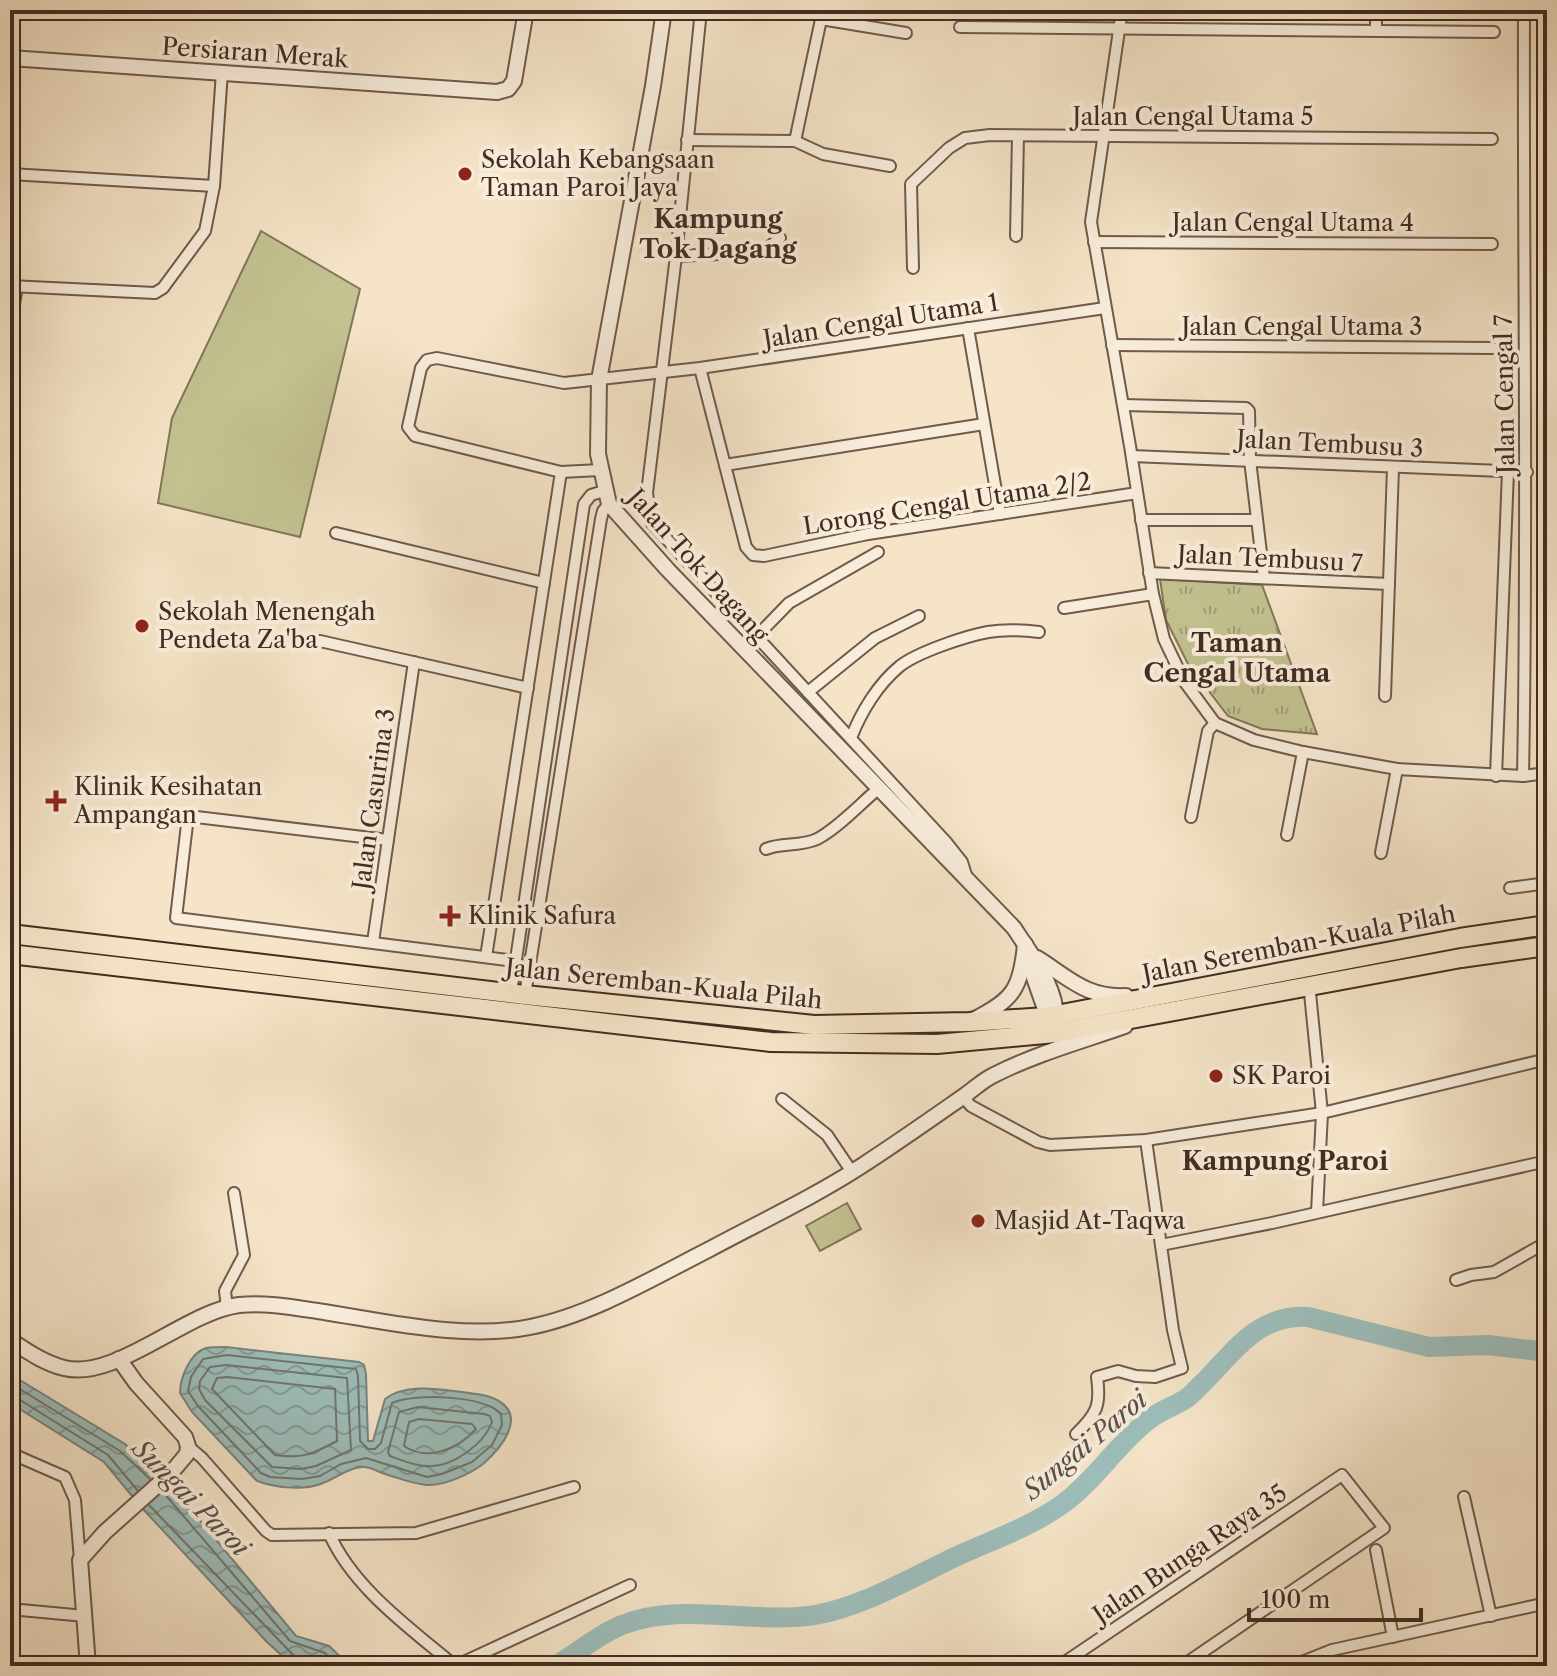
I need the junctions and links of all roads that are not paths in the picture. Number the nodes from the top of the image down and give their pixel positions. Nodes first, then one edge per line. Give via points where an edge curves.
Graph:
1 (526, 10) edge
2 (664, 10) edge
3 (701, 10) edge
4 (1122, 10) edge
5 (1376, 10) edge
6 (1524, 10) edge
7 (822, 15) edge
8 (960, 27) dead end
9 (1119, 29) junction
10 (1376, 30) junction
11 (1494, 32) dead end
12 (906, 33) dead end
13 (10, 58) edge
14 (222, 72) junction
15 (1018, 136) junction
16 (1102, 137) junction
17 (1492, 139) dead end
18 (687, 140) junction
19 (795, 141) junction
20 (890, 166) dead end
21 (10, 174) edge
22 (214, 186) junction
23 (1016, 236) dead end
24 (780, 238) dead end
25 (1094, 242) junction
26 (1492, 244) dead end
27 (676, 256) junction
28 (913, 268) dead end
29 (14, 286) edge
30 (1105, 308) junction
31 (10, 328) edge
32 (968, 328) junction
33 (1112, 345) junction
34 (1493, 348) dead end
35 (700, 368) junction
36 (662, 372) junction
37 (599, 380) junction
38 (1123, 405) junction
39 (984, 424) junction
40 (1132, 456) junction
41 (1250, 460) junction
42 (725, 465) junction
43 (1393, 468) junction
44 (600, 470) junction
45 (1508, 471) junction
46 (561, 472) junction
47 (1527, 472) junction
48 (1137, 493) junction
49 (607, 497) junction
50 (1000, 514) junction
51 (1141, 520) junction
52 (1257, 520) junction
53 (336, 533) dead end
54 (878, 552) dead end
55 (1149, 573) junction
56 (1264, 578) junction
57 (544, 583) junction
58 (1389, 584) junction
59 (1153, 594) junction
60 (1064, 608) dead end
61 (919, 616) dead end
62 (1039, 632) dead end
63 (756, 637) junction
64 (320, 641) dead end
65 (414, 662) junction
66 (528, 688) junction
67 (808, 692) junction
68 (1385, 696) dead end
69 (1215, 723) junction
70 (851, 738) junction
71 (1303, 752) junction
72 (1397, 769) junction
73 (1547, 773) edge
74 (1496, 776) junction
75 (1523, 776) junction
76 (878, 789) junction
77 (1191, 817) dead end
78 (1287, 835) dead end
79 (388, 840) junction
80 (766, 849) dead end
81 (1381, 853) dead end
82 (968, 880) junction
83 (1547, 883) edge
84 (1510, 888) dead end
85 (1547, 925) edge
86 (10, 934) edge
87 (373, 942) junction
88 (1547, 946) edge
89 (1028, 949) junction
90 (10, 954) edge
91 (486, 957) junction
92 (515, 961) junction
93 (1306, 968) junction
94 (1310, 987) junction
95 (518, 994) junction
96 (1157, 994) junction
97 (1164, 1013) junction
98 (969, 1022) junction
99 (1052, 1022) junction
100 (1547, 1059) edge
101 (963, 1097) junction
102 (782, 1099) dead end
103 (1322, 1113) junction
104 (1146, 1140) junction
105 (1547, 1161) edge
106 (852, 1172) junction
107 (234, 1193) dead end
108 (1317, 1212) junction
109 (1547, 1242) edge
110 (1161, 1245) junction
111 (1456, 1280) dead end
112 (227, 1308) junction
113 (10, 1340) edge
114 (119, 1359) junction
115 (1076, 1434) dead end
116 (188, 1446) junction
117 (10, 1453) edge
118 (574, 1487) dead end
119 (1464, 1497) dead end
120 (329, 1533) junction
121 (1376, 1550) dead end
122 (80, 1560) junction
123 (630, 1585) dead end
124 (1547, 1603) edge
125 (10, 1609) edge
126 (85, 1616) junction
127 (1491, 1616) junction
128 (1393, 1637) junction
129 (1186, 1665) edge
130 (88, 1666) edge
131 (1059, 1666) edge
132 (1292, 1666) edge

1 - 14 street, Persiaran Merak via 514,81 497,92
2 - 37 street, Jalan Tok Dagang
3 - 18 street
4 - 9 street
5 - 10 street
6 - 47 street, Jalan Cengal 7
7 - 12 street
7 - 19 street
8 - 9 street
9 - 10 street
9 - 16 street
10 - 11 street
13 - 14 street, Persiaran Merak
14 - 22 street
15 - 16 street, Jalan Cengal Utama 5
15 - 23 street
15 - 28 street, Jalan Cengal Utama 5 via 965,138 911,184
16 - 17 street, Jalan Cengal Utama 5
16 - 25 street via 1091,222
18 - 19 street
18 - 27 street
19 - 20 street via 823,154
21 - 22 street
22 - 29 street via 205,231 155,293
24 - 27 street via 763,252
25 - 26 street, Jalan Cengal Utama 4
25 - 30 street
27 - 36 street
29 - 31 street
30 - 32 street, Jalan Cengal Utama 1
30 - 33 street
32 - 35 street, Jalan Cengal Utama 1
32 - 39 street
33 - 34 street, Jalan Cengal Utama 3
33 - 38 street
35 - 36 street, Jalan Cengal Utama 1
35 - 42 street
36 - 37 street, Jalan Cengal Utama 1
36 - 63 street via 647,493 651,522
37 - 44 street, Jalan Tok Dagang
37 - 46 street, Jalan Cengal Utama 1 via 564,383 437,358 421,368 408,427 415,436
38 - 40 street
38 - 41 street via 1246,408
39 - 42 street
39 - 50 street
40 - 41 street, Jalan Tembusu 3
40 - 48 street
41 - 43 street, Jalan Tembusu 3
41 - 52 street
42 - 50 street, Lorong Cengal Utama 2/2 via 746,547 753,555
43 - 45 street, Jalan Tembusu 3
43 - 58 street
44 - 46 street
44 - 49 street, Jalan Tok Dagang
45 - 47 street, Jalan Tembusu 3
45 - 74 street
46 - 57 street
47 - 75 street, Jalan Cengal 7
48 - 50 street, Lorong Cengal Utama 2/2
48 - 51 street
49 - 76 street, Jalan Tok Dagang via 657,558
49 - 92 street via 591,495 584,504
49 - 95 street
51 - 52 street
51 - 55 street
52 - 56 street
53 - 57 street
54 - 63 street via 789,603
55 - 56 street, Jalan Tembusu 7
55 - 59 street
56 - 58 street, Jalan Tembusu 7
57 - 66 street
58 - 68 street
59 - 60 street
59 - 69 street via 1164,639 1184,681
61 - 67 street via 875,638
62 - 70 street via 987,632 900,666 859,718
63 - 67 street
64 - 65 street
65 - 66 street
65 - 79 street, Jalan Casurina 3
66 - 91 street
67 - 70 street
69 - 71 street
69 - 77 street via 1208,731
70 - 82 street via 947,843
71 - 72 street
71 - 78 street
72 - 74 street
72 - 81 street
73 - 75 street
74 - 75 street
76 - 80 street via 817,839
76 - 82 street, Jalan Tok Dagang
79 - 87 street, Jalan Casurina 3
79 - 87 street via 188,816 176,918
82 - 89 street, Jalan Tok Dagang
83 - 84 street
85 - 93 highway, Jalan Seremban-Kuala Pilah
86 - 95 highway, Jalan Seremban-Kuala Pilah
87 - 91 street
88 - 94 highway, Jalan Seremban-Kuala Pilah
89 - 96 street via 1100,996
89 - 98 street via 1013,994
89 - 99 street, Jalan Tok Dagang
90 - 99 highway, Jalan Seremban-Kuala Pilah via 771,1042 937,1044
91 - 92 street
92 - 95 street
93 - 94 street
93 - 96 highway, Jalan Seremban-Kuala Pilah
94 - 97 highway, Jalan Seremban-Kuala Pilah
94 - 103 street
95 - 98 highway, Jalan Seremban-Kuala Pilah via 773,1023
96 - 99 highway, Jalan Seremban-Kuala Pilah
97 - 99 highway, Jalan Seremban-Kuala Pilah
97 - 101 street via 1029,1060 991,1076
98 - 99 highway, Jalan Seremban-Kuala Pilah
100 - 103 street
101 - 104 street via 971,1106 1050,1145
101 - 106 street
102 - 106 street via 827,1135
103 - 104 street
103 - 108 street
104 - 110 street
105 - 108 street
106 - 112 street via 654,1278 567,1317 531,1327 470,1331 289,1307
107 - 112 street via 244,1255 225,1291
108 - 110 street
109 - 111 street via 1494,1272
110 - 115 street via 1182,1368 1155,1377 1118,1371 1097,1377 1100,1399
112 - 114 street
113 - 114 street via 65,1368
114 - 116 street
116 - 120 street via 272,1535
116 - 122 street via 171,1473
117 - 122 street via 65,1477 75,1500
118 - 120 street via 416,1533
119 - 127 street
120 - 123 street via 338,1554 380,1601 455,1666
121 - 128 street
122 - 126 street
124 - 127 street
125 - 126 street
126 - 130 street
127 - 128 street
128 - 132 street via 1332,1650
129 - 131 street, Jalan Bunga Raya 35 via 1384,1528 1342,1475

